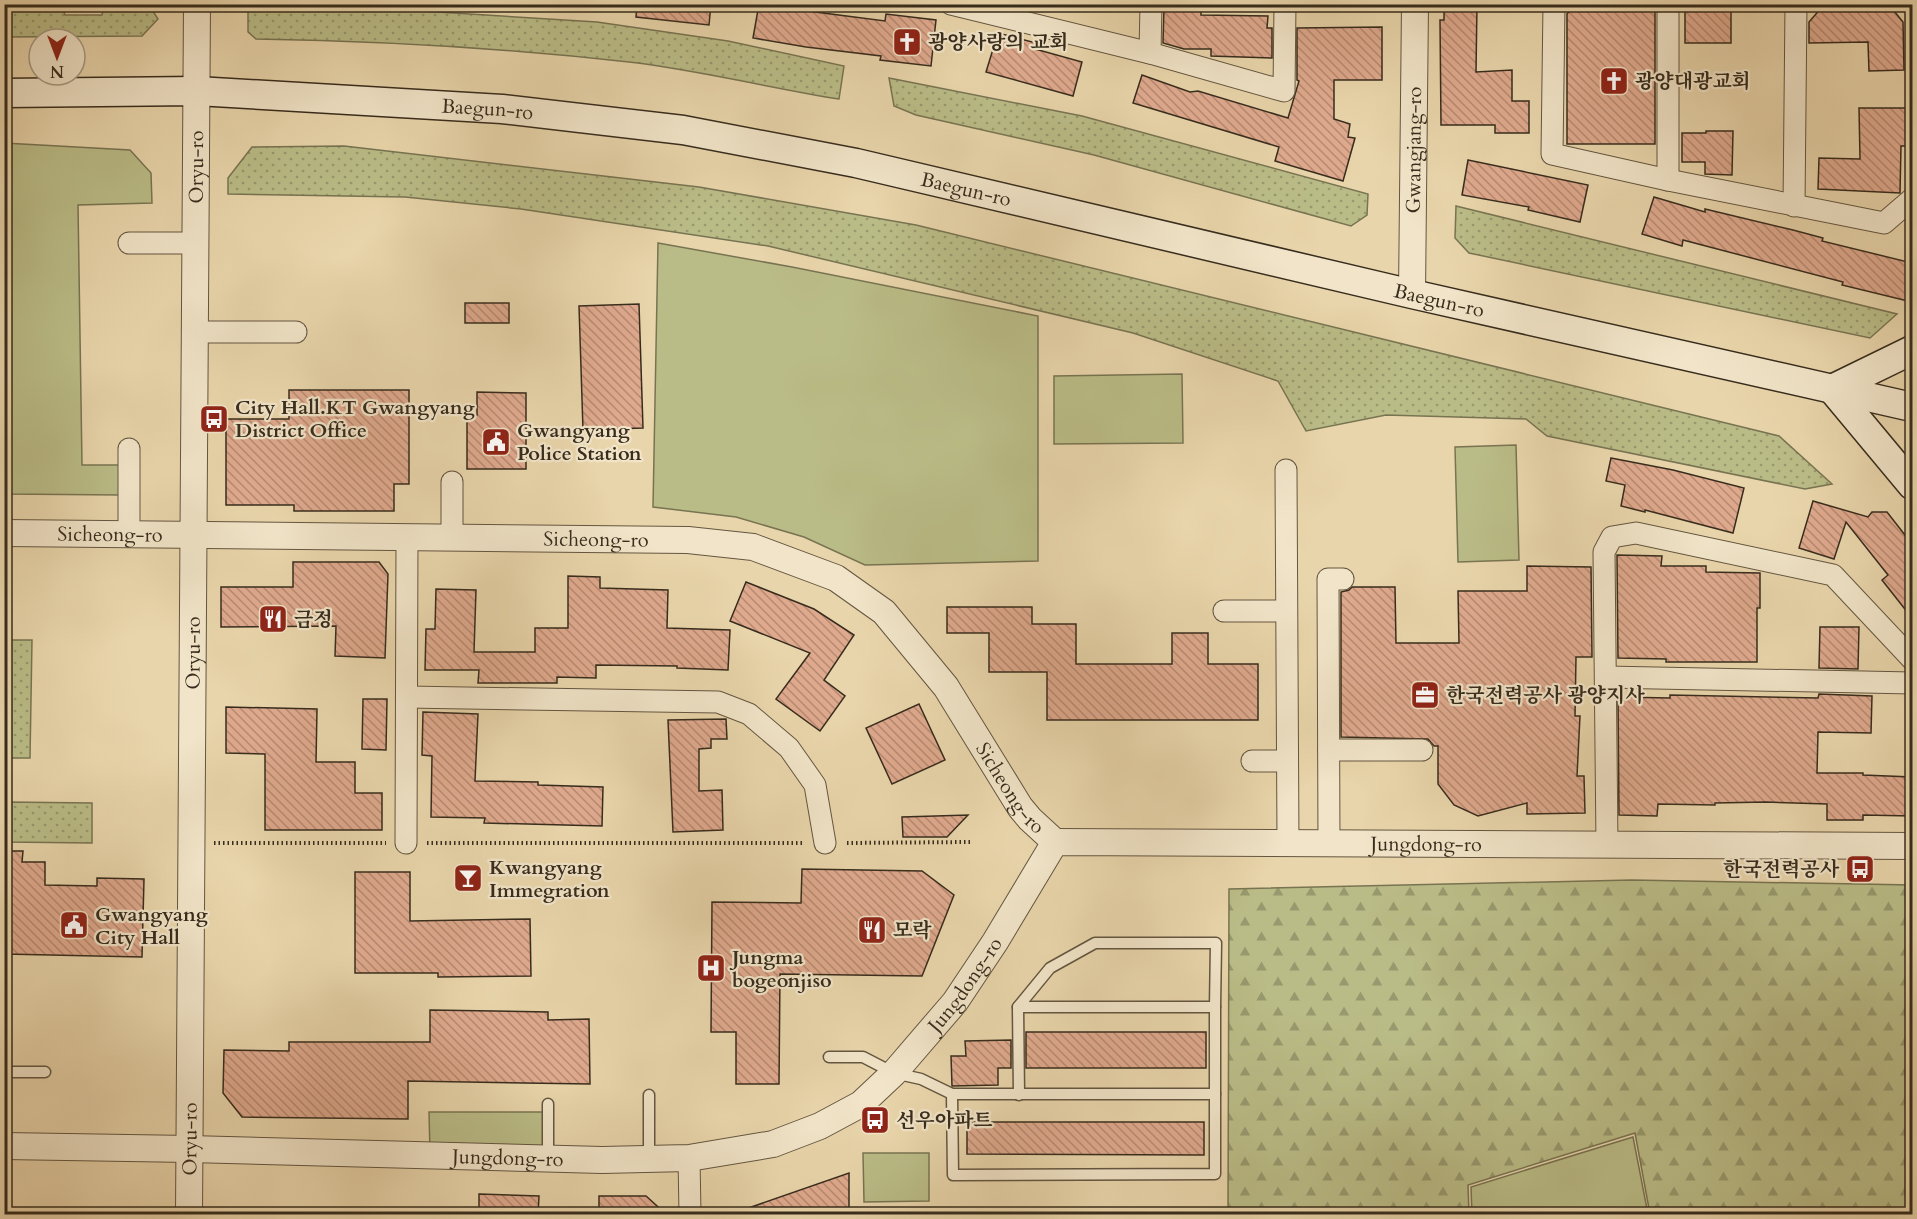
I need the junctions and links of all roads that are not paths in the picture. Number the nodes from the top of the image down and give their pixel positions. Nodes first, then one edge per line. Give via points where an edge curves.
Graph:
1 (197, 4) edge
2 (951, 4) edge
3 (1151, 4) edge
4 (1285, 4) edge
5 (1415, 4) edge
6 (1554, 4) edge
7 (1668, 4) edge
8 (1796, 4) edge
9 (1150, 52) junction
10 (197, 91) junction
11 (4, 93) edge
12 (1668, 180) junction
13 (1912, 199) edge
14 (1794, 206) junction
15 (129, 243) dead end
16 (196, 243) junction
17 (1412, 294) junction
18 (195, 332) junction
19 (296, 332) dead end
20 (1912, 350) edge
21 (1833, 389) junction
22 (1912, 407) edge
23 (129, 449) dead end
24 (1286, 470) dead end
25 (452, 482) dead end
26 (1912, 485) edge
27 (4, 533) edge
28 (129, 534) junction
29 (194, 534) junction
30 (407, 537) junction
31 (452, 537) junction
32 (1342, 579) dead end
33 (1224, 610) dead end
34 (1286, 610) junction
35 (1912, 659) edge
36 (1606, 677) junction
37 (1912, 683) edge
38 (407, 698) junction
39 (1329, 750) junction
40 (1422, 750) dead end
41 (1252, 761) dead end
42 (1287, 761) junction
43 (1055, 842) junction
44 (406, 843) road end
45 (825, 843) road end
46 (1288, 843) junction
47 (1329, 843) junction
48 (1607, 844) junction
49 (1912, 846) edge
50 (1018, 1007) junction
51 (1215, 1007) junction
52 (829, 1057) dead end
53 (4, 1072) edge
54 (45, 1072) dead end
55 (894, 1073) junction
56 (952, 1094) junction
57 (1215, 1094) junction
58 (649, 1095) dead end
59 (1019, 1095) junction
60 (549, 1104) dead end
61 (4, 1146) edge
62 (190, 1149) junction
63 (689, 1158) junction
64 (549, 1159) junction
65 (649, 1159) junction
66 (189, 1215) edge
67 (690, 1215) edge

1 - 10 street
2 - 9 street
3 - 9 street
4 - 9 street via 1284,91
5 - 17 street, Gwangjang-ro
6 - 12 street via 1552,154
7 - 12 street
8 - 14 street
10 - 11 main road, Baegun-ro
10 - 16 street, Oryu-ro
10 - 17 main road, Baegun-ro via 502,109 682,130 856,163
12 - 14 street
13 - 14 street via 1884,223
15 - 16 street
16 - 18 street, Oryu-ro
17 - 21 main road, Baegun-ro
18 - 19 street
18 - 29 street, Oryu-ro
20 - 21 main road
21 - 22 main road, Baegun-ro
21 - 26 main road
23 - 28 street
24 - 34 street
25 - 31 street
27 - 28 street, Sicheong-ro
28 - 29 street, Sicheong-ro
29 - 30 street, Sicheong-ro
29 - 62 street, Oryu-ro
30 - 31 street, Sicheong-ro
30 - 38 street
31 - 43 street, Sicheong-ro via 688,540 753,547 836,578 884,612 945,687 1020,807
32 - 39 street via 1328,579
33 - 34 street
34 - 42 street
35 - 36 street via 1833,575 1636,533 1612,537 1604,552
36 - 37 street
36 - 48 street
38 - 44 street
38 - 45 street via 718,702 749,714 789,748 815,785
39 - 40 street
39 - 47 street
41 - 42 street
42 - 46 street
43 - 46 street, Jungdong-ro
43 - 55 street, Jungdong-ro via 955,1002
46 - 47 street, Jungdong-ro
47 - 48 street, Jungdong-ro
48 - 49 street, Jungdong-ro
50 - 51 lane
50 - 51 lane via 1050,968 1095,943 1216,942
50 - 59 lane
51 - 57 lane
52 - 55 lane via 863,1057
53 - 54 lane
55 - 56 lane via 921,1079
55 - 63 street, Jungdong-ro via 861,1104 820,1126 773,1144
56 - 57 lane via 953,1175 1215,1174
56 - 59 lane
57 - 59 lane
58 - 65 lane
60 - 64 lane
61 - 62 street, Jungdong-ro
62 - 64 street, Jungdong-ro
62 - 66 street, Oryu-ro
63 - 65 street, Jungdong-ro
63 - 67 street
64 - 65 street, Jungdong-ro

